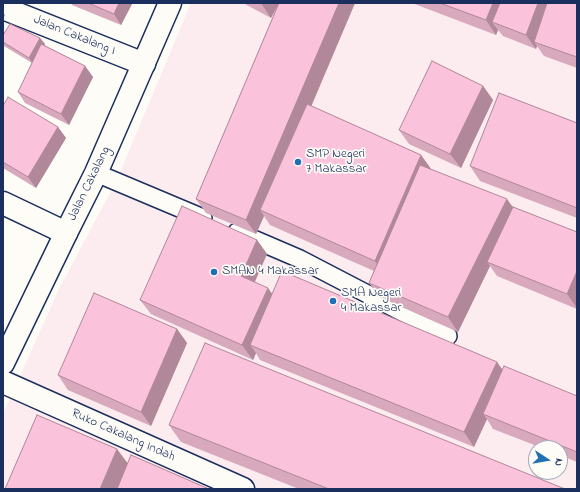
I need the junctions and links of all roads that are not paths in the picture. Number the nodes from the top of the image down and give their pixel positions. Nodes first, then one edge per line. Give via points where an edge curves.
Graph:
1 (170, 3) edge
2 (3, 8) edge
3 (144, 64) junction
4 (96, 172) junction
5 (3, 203) edge
6 (66, 233) junction
7 (448, 336) edge
8 (3, 363) edge
9 (3, 382) edge
10 (240, 489) edge

1 - 3 street, Jalan Cakalang
2 - 3 street, Jalan Cakalang I
3 - 4 street, Jalan Cakalang
4 - 6 street, Jalan Cakalang
4 - 7 lane via 300,259
5 - 6 street
6 - 8 street, Jalan Cakalang
9 - 10 street, Ruko Cakalang Indah

